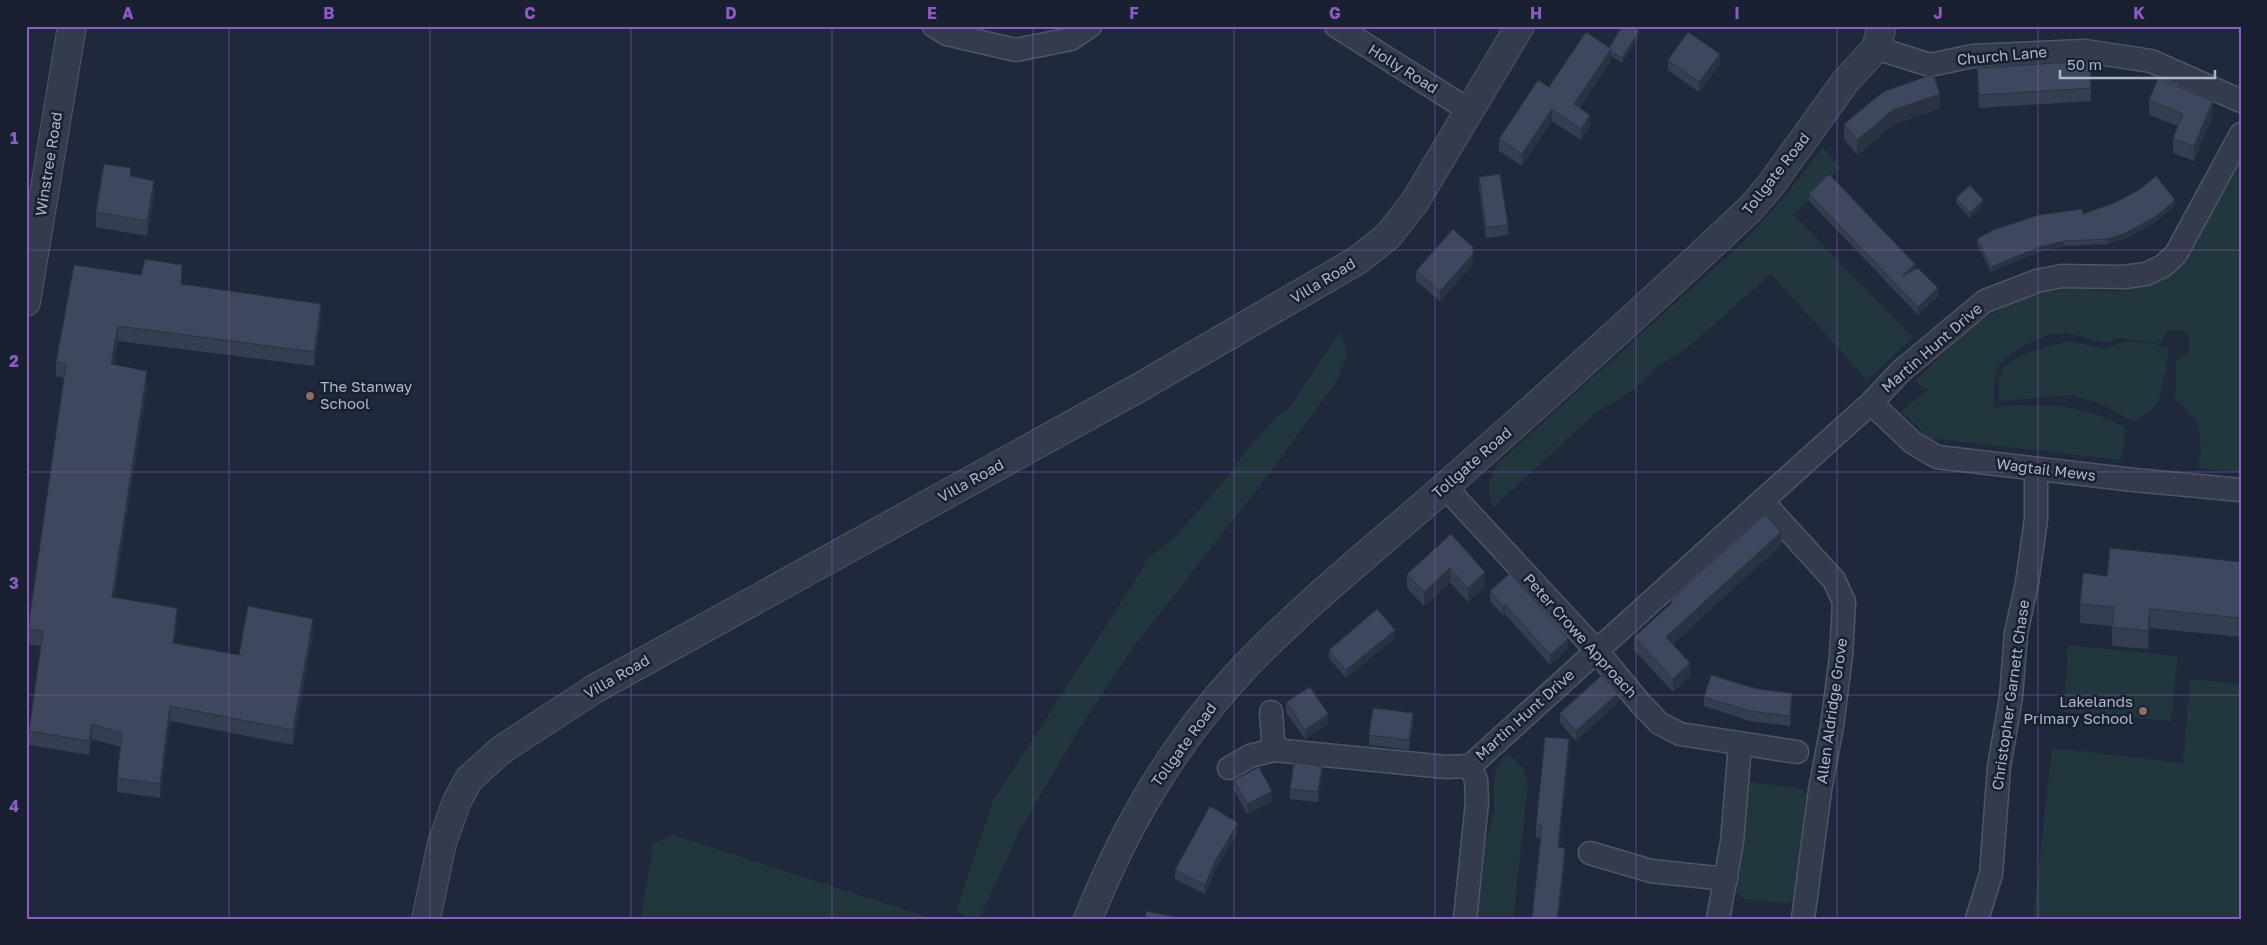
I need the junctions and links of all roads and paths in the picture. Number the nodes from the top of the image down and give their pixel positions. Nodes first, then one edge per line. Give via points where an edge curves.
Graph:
1 (72, 26) edge
2 (934, 26) edge
3 (1090, 26) edge
4 (1336, 26) edge
5 (1520, 26) edge
6 (1879, 37) edge
7 (2241, 101) edge
8 (1470, 111) junction
9 (2241, 134) edge
10 (26, 302) edge
11 (1871, 403) junction
12 (2036, 470) junction
13 (1445, 487) junction
14 (2241, 490) edge
15 (1762, 501) junction
16 (1596, 650) junction
17 (1270, 712) dead end
18 (1740, 744) junction
19 (1274, 750) junction
20 (1797, 752) dead end
21 (1470, 766) junction
22 (1229, 768) dead end
23 (1590, 853) dead end
24 (1726, 879) junction
25 (426, 919) edge
26 (1088, 919) edge
27 (1465, 919) edge
28 (1718, 919) edge
29 (1803, 919) edge
30 (1977, 919) edge

1 - 10 street, Winstree Road
2 - 3 street via 946,34 1016,50 1071,39
4 - 8 street, Holly Road
5 - 8 street, Villa Road
6 - 7 street, Church Lane via 1930,65 1973,56 2085,51 2150,61
6 - 13 street, Tollgate Road via 1751,208 1607,344
8 - 25 street, Villa Road via 1414,203 1388,236 1358,260 1142,386 596,688 501,750 469,779 457,801 442,843
9 - 11 street, Martin Hunt Drive via 2176,254 2163,266 2146,274 2124,277 2062,276 2037,281 1985,301 1900,372
11 - 12 street, Wagtail Mews via 1912,442 1937,457
11 - 15 street, Martin Hunt Drive
12 - 14 street, Wagtail Mews
12 - 30 street, Christopher Garnett Chase via 2036,519 2016,633 2011,697 1999,767 1991,874
13 - 16 street, Peter Crowe Approach
13 - 26 street, Tollgate Road via 1268,644 1211,706 1157,780 1127,831
15 - 16 street, Martin Hunt Drive
15 - 29 street, Allen Aldridge Grove via 1834,580 1844,602 1832,726
16 - 18 street, Peter Crowe Approach via 1659,723 1680,734
16 - 21 street, Martin Hunt Drive
17 - 19 street
18 - 20 street, Peter Crowe Approach
18 - 24 street
19 - 21 street, Martin Hunt Drive via 1446,767
19 - 22 street, Martin Hunt Drive via 1250,756
21 - 27 street via 1476,780 1477,802
23 - 24 street via 1651,871
24 - 28 street

